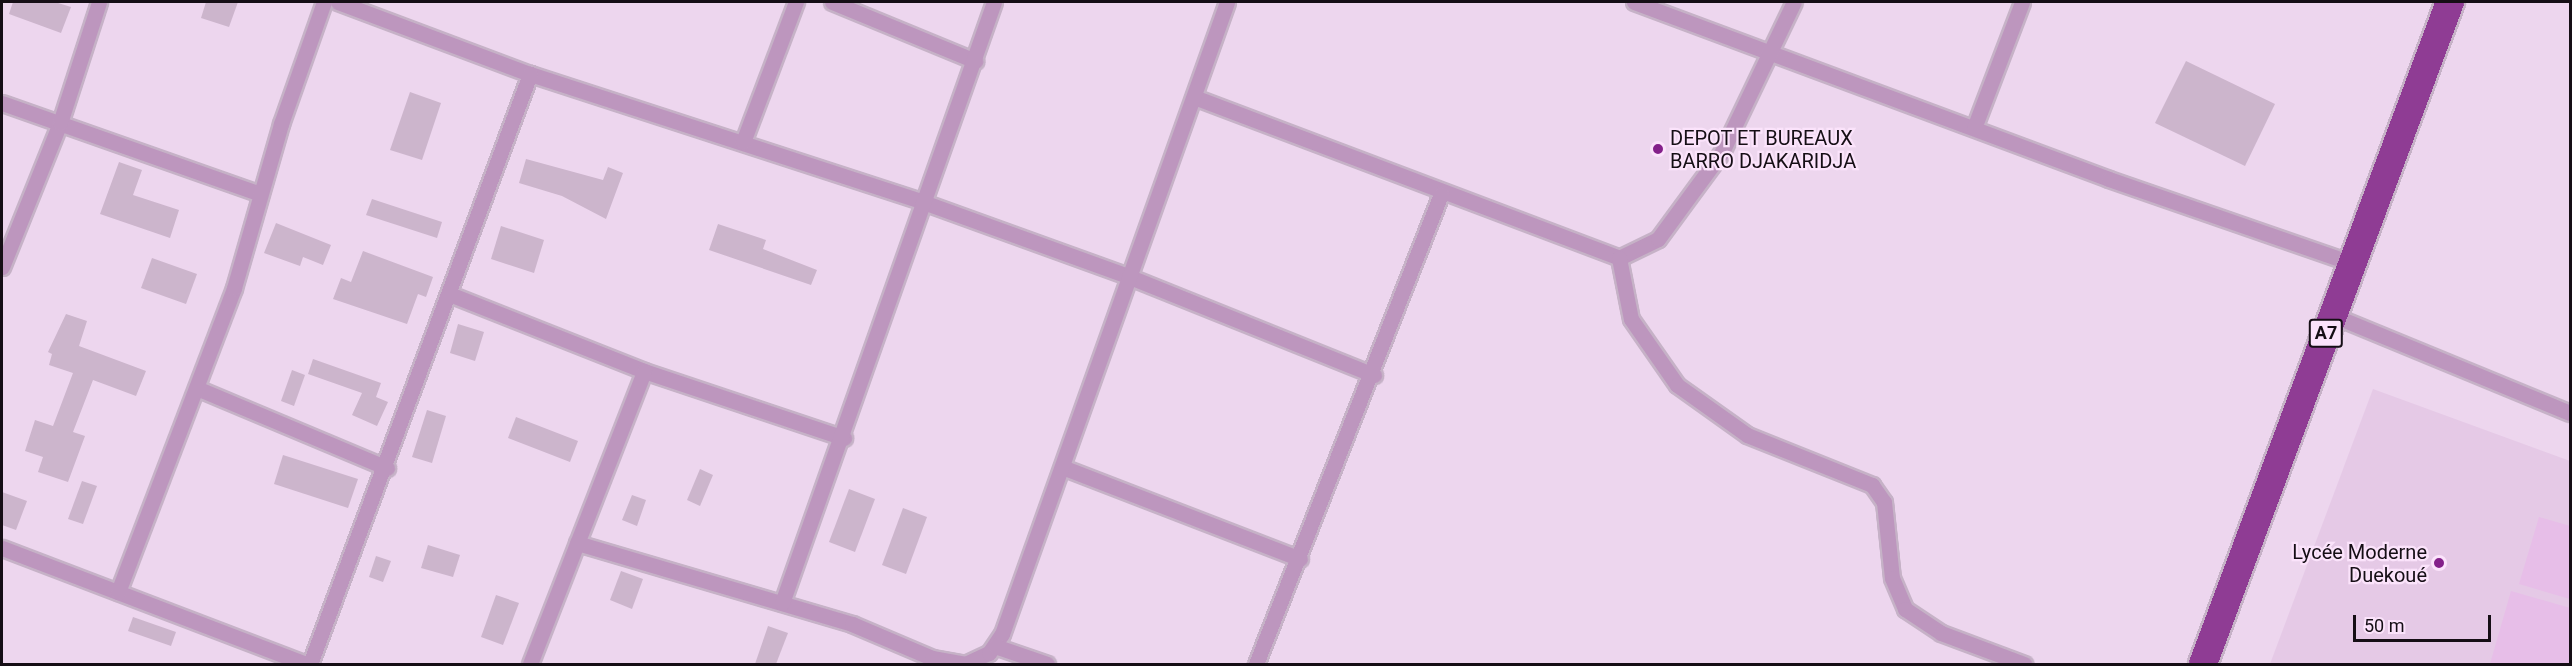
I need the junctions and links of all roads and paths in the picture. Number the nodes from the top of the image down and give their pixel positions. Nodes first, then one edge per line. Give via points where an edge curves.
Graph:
1 (99, 2) edge
2 (324, 2) edge
3 (338, 2) edge
4 (796, 2) edge
5 (832, 2) edge
6 (994, 2) edge
7 (1227, 2) edge
8 (1634, 2) edge
9 (1794, 2) edge
10 (2022, 2) edge
11 (2450, 2) edge
12 (1773, 53) junction
13 (975, 61) junction
14 (530, 74) junction
15 (1194, 97) junction
16 (2, 103) edge
17 (60, 123) junction
18 (1974, 128) junction
19 (742, 142) junction
20 (260, 194) junction
21 (1441, 194) junction
22 (926, 203) junction
23 (1618, 258) junction
24 (2352, 263) junction
25 (2, 267) edge
26 (1130, 277) junction
27 (452, 295) junction
28 (2332, 315) junction
29 (644, 371) junction
30 (1374, 375) junction
31 (199, 389) junction
32 (2571, 413) edge
33 (844, 438) junction
34 (1062, 467) junction
35 (387, 468) junction
36 (577, 543) junction
37 (2, 549) edge
38 (1300, 559) junction
39 (118, 592) junction
40 (782, 603) junction
41 (995, 646) junction
42 (306, 664) edge
43 (310, 664) edge
44 (530, 664) edge
45 (1047, 664) edge
46 (1256, 664) edge
47 (2024, 664) edge
48 (2203, 664) edge

1 - 17 street
2 - 20 street
3 - 14 street
4 - 19 street
5 - 13 street
6 - 13 street
7 - 15 street
8 - 12 street
9 - 12 street
10 - 18 street
11 - 24 highway, A7
12 - 18 street
12 - 23 street via 1722,152 1658,239
13 - 22 street
14 - 19 street
14 - 27 street
15 - 21 street
15 - 26 street
16 - 17 street
17 - 20 street
17 - 25 street
18 - 24 street
19 - 22 street
20 - 31 street
21 - 23 street
21 - 30 street
22 - 26 street
22 - 33 street
23 - 47 street via 1631,319 1677,385 1747,435 1872,485 1884,502 1892,578 1905,609 1941,633
24 - 28 highway, A7
26 - 30 street
26 - 34 street
27 - 29 street
27 - 35 street
28 - 32 street
28 - 48 highway, A7
29 - 33 street
29 - 36 street
30 - 38 street
31 - 35 street
31 - 39 street
33 - 40 street
34 - 38 street
34 - 41 street
35 - 43 street
36 - 40 street
36 - 44 street
37 - 39 street
38 - 46 street
39 - 42 street
40 - 41 street via 954,664 980,660
41 - 45 street

